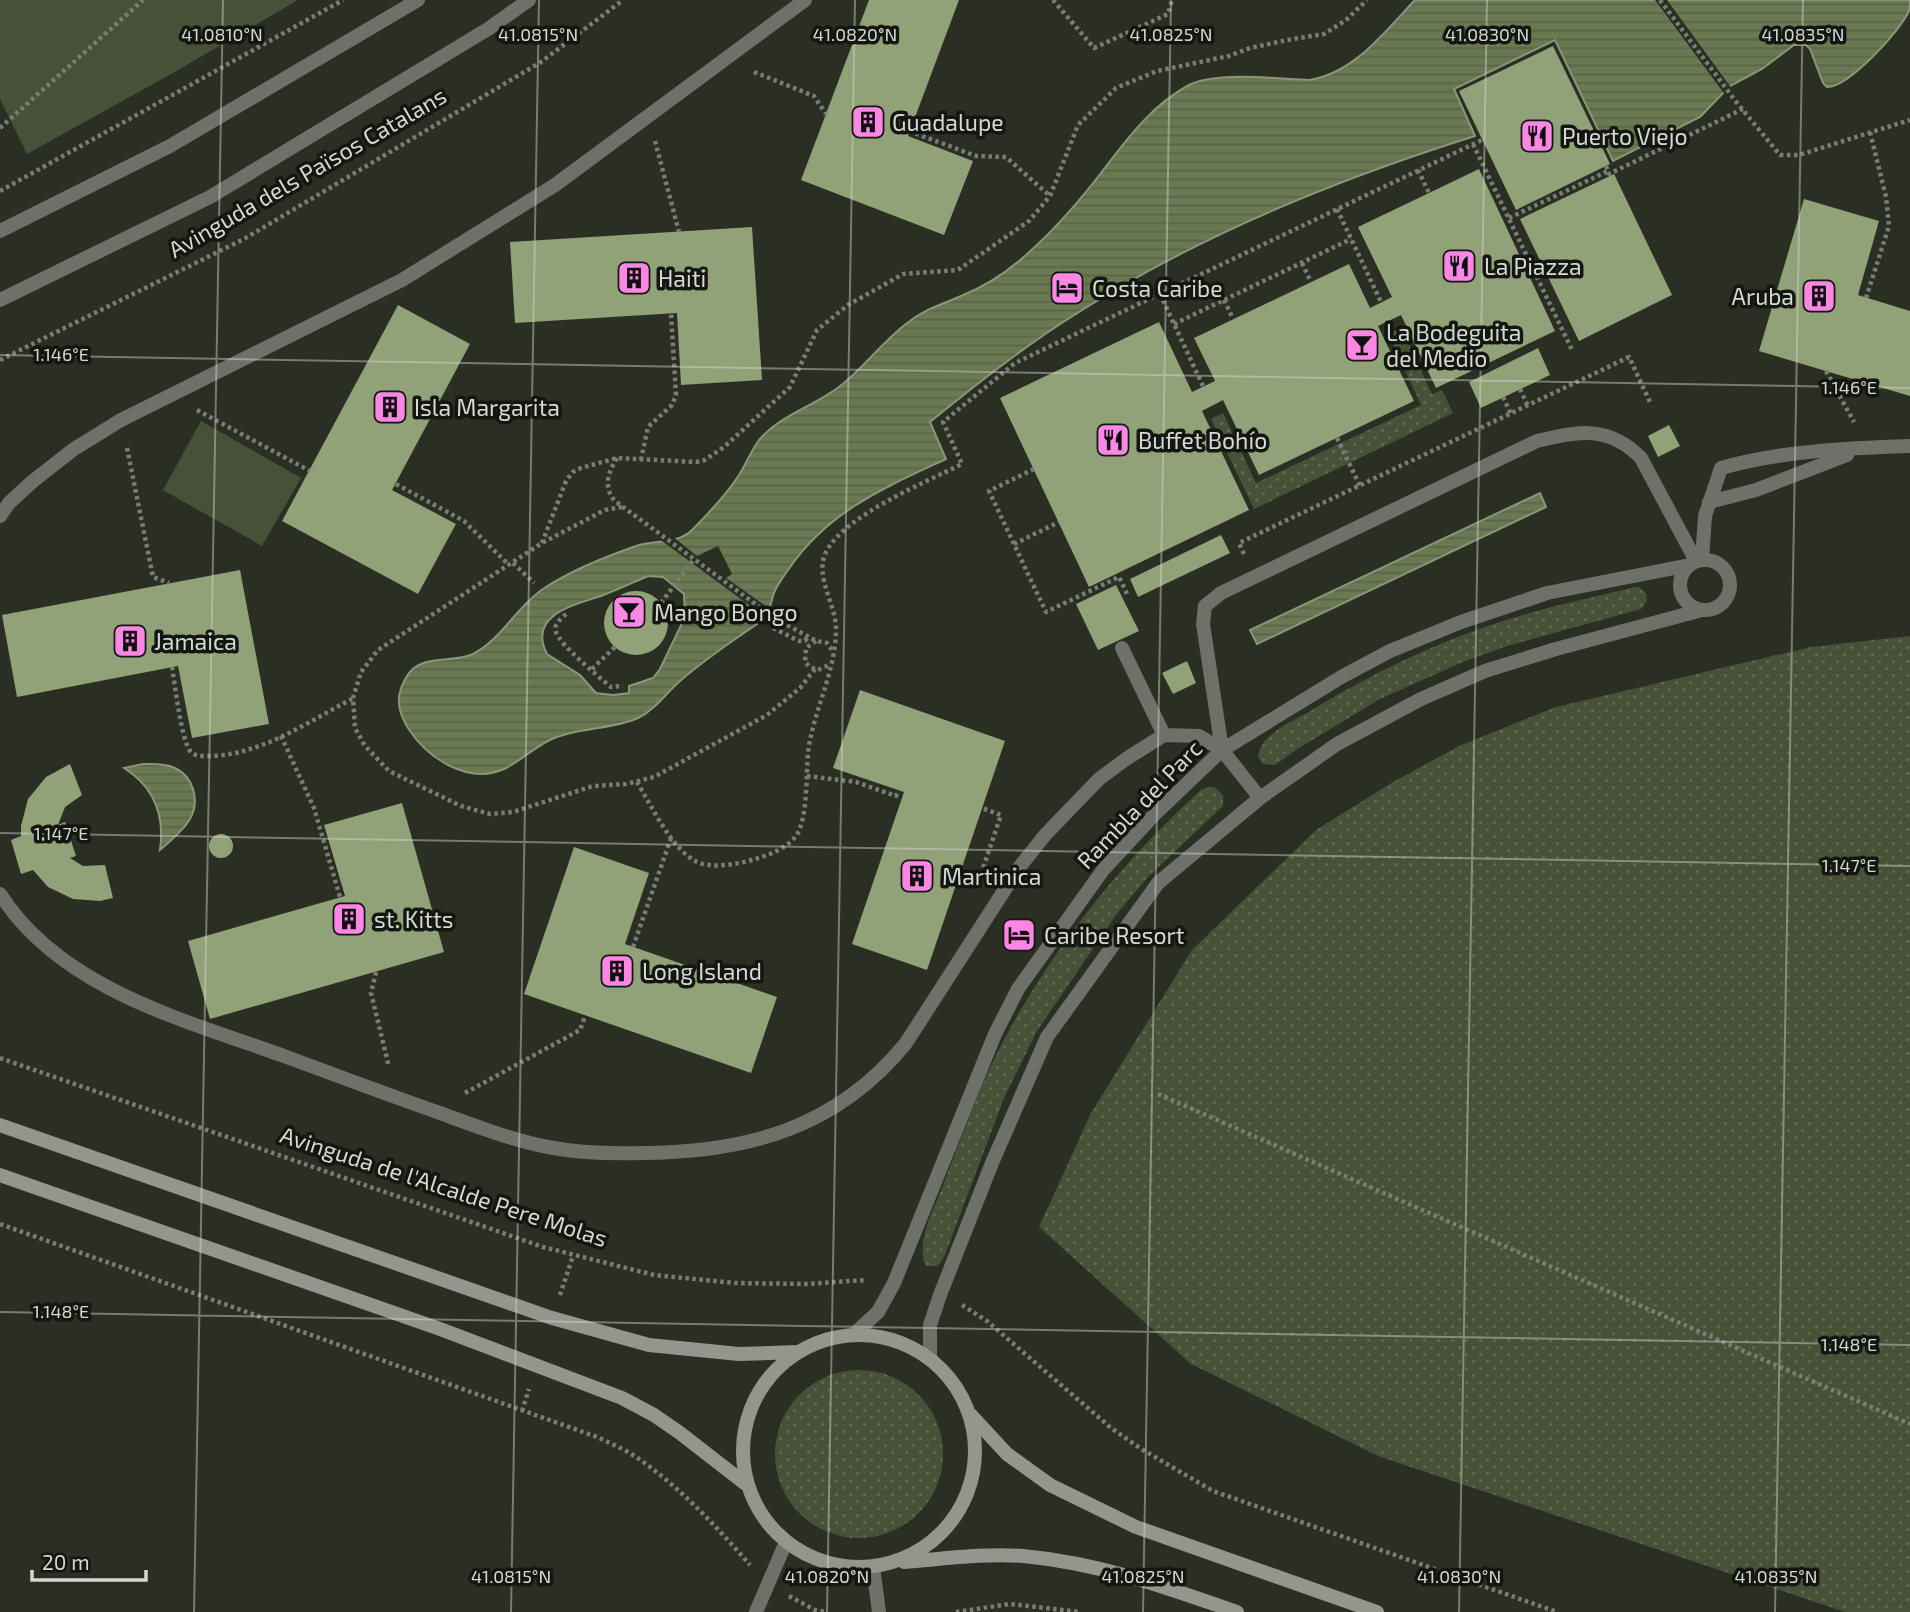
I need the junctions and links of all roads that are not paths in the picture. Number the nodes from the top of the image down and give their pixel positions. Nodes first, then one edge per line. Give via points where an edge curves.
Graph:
1 (418, 0) edge
2 (529, 0) edge
3 (805, 0) edge
4 (0, 231) edge
5 (0, 300) edge
6 (1910, 446) edge
7 (1868, 447) junction
8 (1709, 502) junction
9 (0, 516) edge
10 (1696, 562) junction
11 (1702, 610) junction
12 (1122, 648) dead end
13 (1164, 735) junction
14 (1222, 750) junction
15 (1259, 798) junction
16 (0, 894) edge
17 (0, 1125) edge
18 (0, 1175) edge
19 (853, 1335) junction
20 (797, 1352) junction
21 (930, 1359) junction
22 (969, 1413) junction
23 (747, 1485) junction
24 (786, 1542) junction
25 (896, 1562) junction
26 (873, 1567) junction
27 (756, 1612) edge
28 (879, 1612) edge
29 (1237, 1612) edge
30 (1377, 1612) edge

1 - 4 street via 170,146
2 - 5 street, Avinguda dels Països Catalans via 210,197
3 - 9 street via 555,185 402,280 121,420 33,481
6 - 7 street
7 - 8 street via 1756,490
7 - 8 street via 1749,460 1721,468
8 - 10 street
10 - 11 street via 1681,577 1681,592 1688,604
10 - 11 street via 1721,565 1731,583 1721,605
10 - 14 street, Rambla del Parc via 1547,593 1461,622 1354,670
10 - 14 street via 1641,458 1629,446 1610,436 1587,433 1537,441 1255,576 1205,606 1202,624
11 - 15 street via 1485,671 1337,744
12 - 13 street
13 - 14 street via 1199,736
13 - 16 street via 1099,779 1045,835 884,1070 827,1112 754,1142 668,1153 620,1153 548,1147 479,1128 178,1018 94,981 25,926
14 - 15 street
14 - 19 street, Rambla del Parc via 1103,870 1018,989 995,1034 894,1283 878,1312
15 - 21 street via 1157,883 1047,1037 940,1296 930,1325
17 - 20 street via 552,1318 660,1346 739,1354
18 - 23 street via 622,1398 680,1433
19 - 20 street via 824,1340
19 - 21 street via 893,1340
20 - 23 street via 780,1365 754,1400 742,1442
21 - 22 street via 953,1383
22 - 25 street via 975,1443 973,1474 963,1503 946,1529 923,1549
22 - 30 street via 1017,1462 1050,1485 1123,1521
23 - 24 street via 769,1526
24 - 26 street via 827,1564
24 - 27 street
25 - 26 street
25 - 29 street via 1022,1556 1139,1577
26 - 28 street

